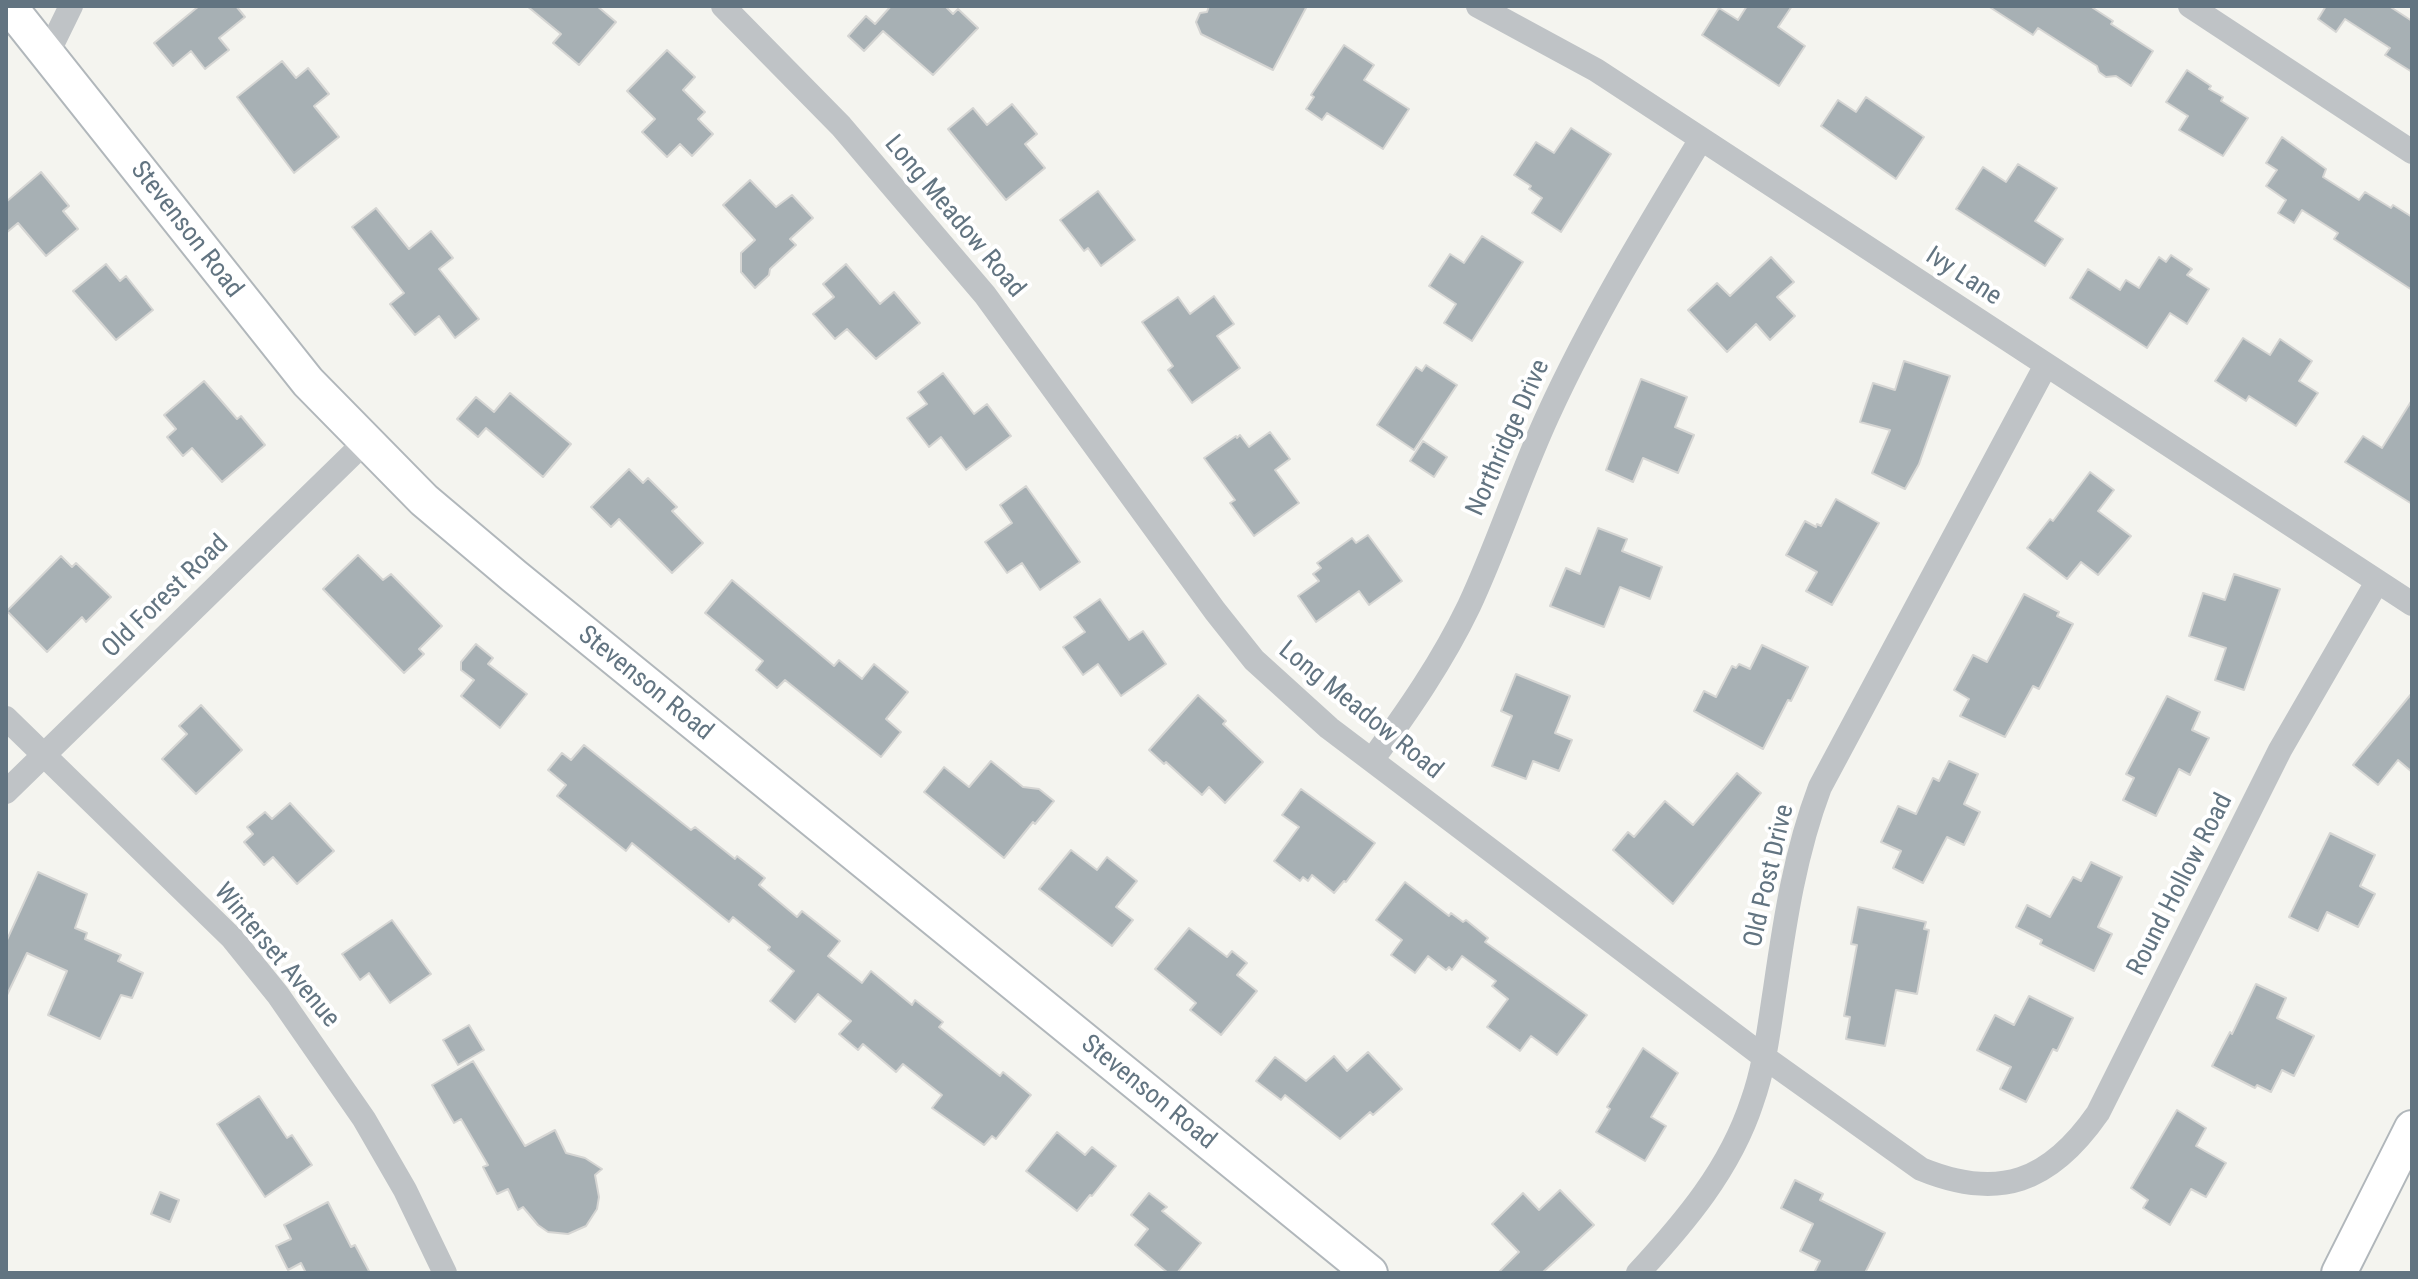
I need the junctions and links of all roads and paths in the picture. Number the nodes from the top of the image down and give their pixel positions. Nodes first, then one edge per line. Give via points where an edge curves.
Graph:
1 (71, 6) edge
2 (723, 6) edge
3 (1478, 6) edge
4 (2190, 6) edge
5 (19, 8) edge
6 (48, 53) junction
7 (1701, 139) junction
8 (2412, 152) edge
9 (2046, 365) junction
10 (365, 442) junction
11 (2377, 582) junction
12 (2412, 604) edge
13 (6, 718) edge
14 (44, 754) junction
15 (1372, 760) junction
16 (6, 792) edge
17 (1764, 1057) junction
18 (2412, 1128) edge
19 (2008, 1183) joint
20 (445, 1273) edge
21 (1370, 1273) edge
22 (1638, 1273) edge
23 (2339, 1273) edge

1 - 6 street
2 - 15 street, Long Meadow Road via 841,126 985,295 1254,660
3 - 7 street, Ivy Lane via 1596,70
4 - 8 street
5 - 6 main road, Stevenson Road
6 - 10 main road, Stevenson Road via 244,305
7 - 9 street, Ivy Lane
7 - 15 street, Northridge Drive via 1587,335 1442,658
9 - 11 street, Ivy Lane
9 - 17 street, Old Post Drive via 1820,787 1791,884
10 - 14 street, Old Forest Road
10 - 21 main road, Stevenson Road via 514,576
11 - 12 street, Ivy Lane
11 - 19 street, Round Hollow Road via 2287,738 2098,1113 2063,1156
13 - 14 street, Winterset Avenue
14 - 16 street, Old Forest Road
14 - 20 street, Winterset Avenue via 221,927 278,995 364,1119
15 - 17 street, Long Meadow Road
17 - 19 street, Long Meadow Road via 1921,1169 1950,1181
17 - 22 street, Old Post Drive via 1736,1142 1710,1187
18 - 23 main road

